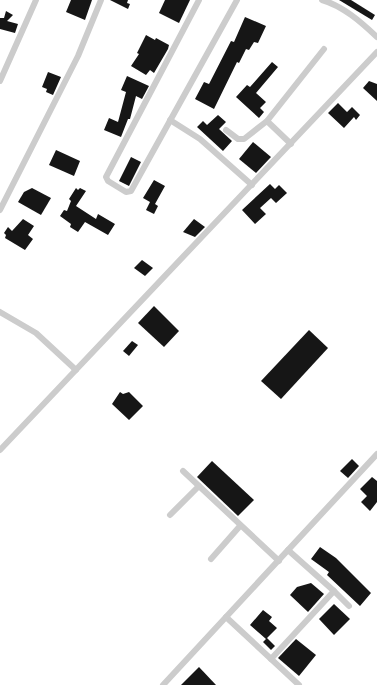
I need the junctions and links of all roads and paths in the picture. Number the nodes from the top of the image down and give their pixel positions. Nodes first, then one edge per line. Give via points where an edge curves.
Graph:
1 (36, 0) edge
2 (101, 0) edge
3 (198, 0) edge
4 (237, 0) edge
5 (322, 0) edge
6 (332, 1) edge
7 (377, 37) edge
8 (324, 49) dead end
9 (377, 52) edge
10 (0, 81) edge
11 (170, 120) junction
12 (267, 121) junction
13 (226, 130) dead end
14 (291, 144) junction
15 (252, 185) junction
16 (0, 210) edge
17 (0, 312) edge
18 (76, 370) junction
19 (0, 450) edge
20 (377, 454) edge
21 (183, 471) dead end
22 (199, 486) junction
23 (170, 515) dead end
24 (240, 526) junction
25 (288, 550) junction
26 (211, 559) dead end
27 (279, 561) junction
28 (334, 591) junction
29 (349, 606) dead end
30 (226, 617) junction
31 (271, 659) junction
32 (163, 685) edge
33 (299, 685) edge

1 - 10 street
2 - 16 street via 78,56
3 - 11 street via 106,177 108,181 126,192 131,191
4 - 11 street
5 - 6 street
6 - 7 street
8 - 12 street
9 - 14 street
11 - 15 street via 200,139
12 - 13 street via 244,139 238,139
12 - 14 street
14 - 15 street
15 - 18 street
17 - 18 street via 36,333
18 - 19 street
20 - 25 street
21 - 22 street
22 - 23 street
22 - 24 street
24 - 26 street
24 - 27 street
25 - 27 street
25 - 28 street
27 - 30 street
28 - 29 street
28 - 31 street
30 - 31 street
30 - 32 street
31 - 33 street

